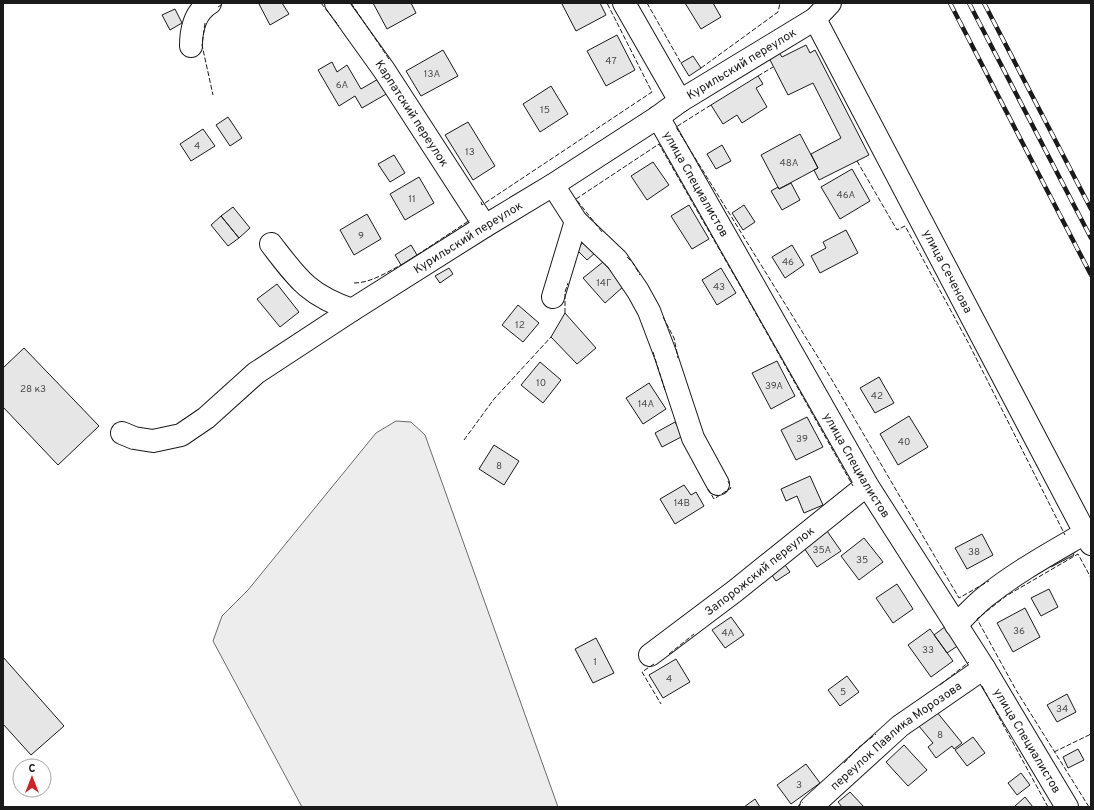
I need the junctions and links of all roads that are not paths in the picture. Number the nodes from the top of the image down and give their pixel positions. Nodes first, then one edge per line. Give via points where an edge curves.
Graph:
1 (210, 3) edge
2 (336, 3) edge
3 (624, 3) edge
4 (830, 3) edge
5 (815, 19) junction
6 (191, 46) dead end
7 (680, 101) junction
8 (658, 118) junction
9 (553, 184) junction
10 (576, 221) junction
11 (484, 226) junction
12 (271, 244) dead end
13 (553, 297) dead end
14 (352, 310) junction
15 (122, 433) dead end
16 (718, 484) dead end
17 (867, 485) junction
18 (1088, 539) edge
19 (956, 625) junction
20 (650, 655) dead end
21 (984, 668) junction
22 (811, 807) edge
23 (1067, 807) edge

1 - 6 street via 199,13 194,24
2 - 11 street, Карпатский переулок via 384,70
3 - 7 street
4 - 5 street
5 - 7 street, Курильский переулок
5 - 18 street, улица Сеченова
7 - 8 street, Курильский переулок
8 - 9 street, Курильский переулок
8 - 17 street, улица Специалистов
9 - 10 street
9 - 11 street, Курильский переулок
10 - 13 street
10 - 16 street via 617,260 649,311 693,438
11 - 14 street, Курильский переулок
12 - 14 street via 305,286 330,303
14 - 15 street, Курильский переулок via 256,374 206,418 181,435 153,441
17 - 19 street, улица Специалистов
17 - 20 street, Запорожский переулок via 735,591
18 - 19 street via 1039,559 984,597
19 - 21 street, улица Специалистов
21 - 22 street, переулок Павлика Морозова via 900,726
21 - 23 street, улица Специалистов

